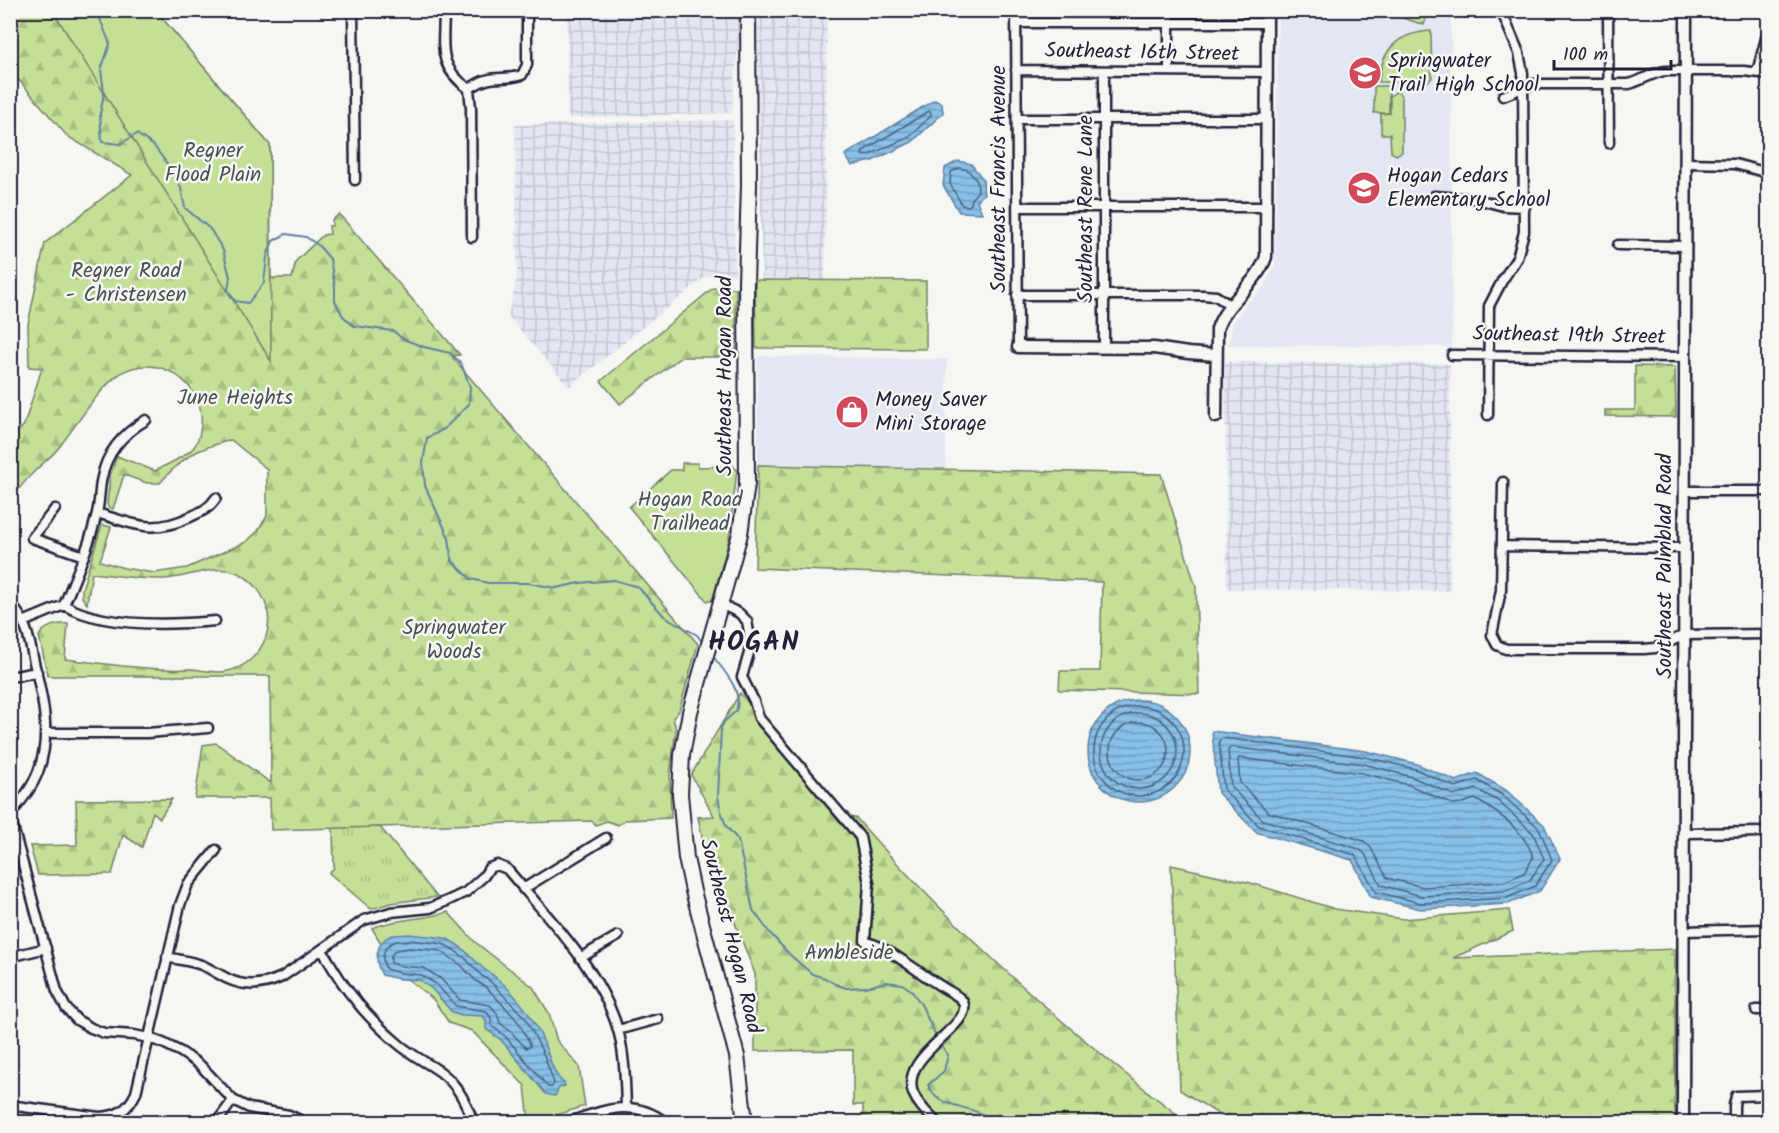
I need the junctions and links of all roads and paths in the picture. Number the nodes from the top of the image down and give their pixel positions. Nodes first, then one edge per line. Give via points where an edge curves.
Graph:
1 (353, 10) edge
2 (444, 10) edge
3 (527, 10) edge
4 (748, 10) edge
5 (1016, 10) edge
6 (1168, 10) edge
7 (1267, 10) edge
8 (1501, 10) edge
9 (1610, 10) edge
10 (1686, 10) edge
11 (1168, 23) junction
12 (1267, 23) junction
13 (1016, 24) junction
14 (1768, 31) edge
15 (1016, 70) junction
16 (1104, 71) junction
17 (1169, 71) junction
18 (1686, 71) junction
19 (1267, 72) junction
20 (1757, 72) junction
21 (1768, 74) edge
22 (1609, 84) junction
23 (1524, 87) junction
24 (469, 89) junction
25 (1503, 96) dead end
26 (1017, 119) junction
27 (1104, 119) junction
28 (1267, 119) junction
29 (1609, 143) dead end
30 (1686, 163) junction
31 (1768, 173) edge
32 (355, 180) dead end
33 (1434, 196) dead end
34 (1017, 207) junction
35 (1104, 207) junction
36 (1266, 207) junction
37 (1525, 207) junction
38 (472, 237) dead end
39 (1618, 244) dead end
40 (1686, 246) junction
41 (1104, 294) junction
42 (1017, 295) junction
43 (1230, 305) junction
44 (1018, 347) joint
45 (1104, 347) junction
46 (1216, 355) junction
47 (1452, 355) dead end
48 (1489, 355) junction
49 (1685, 357) junction
50 (1488, 415) dead end
51 (1216, 417) dead end
52 (146, 420) dead end
53 (1503, 482) dead end
54 (1685, 491) junction
55 (1768, 491) edge
56 (216, 498) dead end
57 (55, 509) dead end
58 (97, 513) junction
59 (1502, 546) junction
60 (1685, 548) junction
61 (84, 556) junction
62 (10, 602) edge
63 (720, 604) junction
64 (64, 605) junction
65 (216, 621) dead end
66 (23, 622) junction
67 (1768, 634) edge
68 (1685, 635) junction
69 (37, 672) junction
70 (10, 677) edge
71 (208, 728) dead end
72 (46, 733) junction
73 (10, 815) edge
74 (1768, 832) edge
75 (1684, 833) junction
76 (606, 838) dead end
77 (216, 850) dead end
78 (523, 889) junction
79 (1768, 929) edge
80 (1684, 931) junction
81 (618, 936) dead end
82 (46, 948) junction
83 (322, 950) junction
84 (10, 957) edge
85 (167, 957) junction
86 (580, 958) junction
87 (1756, 1010) dead end
88 (1768, 1010) edge
89 (657, 1019) dead end
90 (618, 1029) junction
91 (149, 1038) junction
92 (1768, 1095) edge
93 (232, 1100) junction
94 (626, 1107) junction
95 (10, 1108) edge
96 (217, 1122) edge
97 (304, 1122) edge
98 (473, 1122) edge
99 (568, 1122) edge
100 (665, 1122) edge
101 (745, 1122) edge
102 (936, 1122) edge
103 (1683, 1122) edge
104 (1734, 1122) edge

1 - 32 street
2 - 24 street via 446,65
3 - 24 street via 527,65 522,75 489,78
4 - 63 main road, Southeast Hogan Road via 747,484 740,534
5 - 13 street, Southeast Francis Avenue
6 - 11 street
7 - 12 street
8 - 23 street via 1519,53
9 - 22 street
10 - 18 street, Southeast Palmblad Road
11 - 12 street
11 - 13 street
11 - 17 street
12 - 19 street
13 - 15 street, Southeast Francis Avenue
14 - 20 street
15 - 16 street, Southeast 16th Street
15 - 26 street, Southeast Francis Avenue
16 - 17 street, Southeast 16th Street
16 - 27 street, Southeast Rene Lane
17 - 19 street, Southeast 16th Street
18 - 20 street
18 - 22 street via 1660,72 1634,83
18 - 30 street, Southeast Palmblad Road
19 - 28 street
20 - 21 street
22 - 23 street
22 - 29 street
23 - 25 street
23 - 37 street
24 - 38 street
26 - 27 street
26 - 34 street, Southeast Francis Avenue
27 - 28 street
27 - 35 street, Southeast Rene Lane
28 - 36 street
30 - 31 street via 1735,164
30 - 40 street, Southeast Palmblad Road
33 - 37 street
34 - 35 street
34 - 42 street, Southeast Francis Avenue
35 - 36 street
35 - 41 street, Southeast Rene Lane
36 - 43 street via 1263,266
37 - 48 street via 1517,258 1489,306
39 - 40 street
40 - 49 street, Southeast Palmblad Road
41 - 42 street
41 - 43 street via 1209,295
41 - 45 street, Southeast Rene Lane
42 - 44 street, Southeast Francis Avenue
43 - 46 street via 1217,329
44 - 45 street
45 - 46 street
46 - 51 street
47 - 48 street, Southeast 19th Street
48 - 49 street, Southeast 19th Street
48 - 50 street
49 - 54 street, Southeast Palmblad Road
52 - 58 street via 128,432 111,453 101,478
53 - 59 street
54 - 55 street
54 - 60 street, Southeast Palmblad Road
56 - 58 street via 210,507 163,527 147,527
57 - 61 street via 32,538
58 - 61 street
59 - 60 street
59 - 68 street via 1500,596 1492,632 1498,646 1644,649
60 - 68 street, Southeast Palmblad Road
61 - 64 street
62 - 66 street
63 - 101 main road, Southeast Hogan Road via 690,712 680,794 693,891 738,1056
63 - 102 street via 747,621 749,653 742,677 759,718 860,837 869,883 865,941 963,1001 964,1010 954,1026 914,1069 911,1079 914,1096
64 - 65 street via 87,615 118,620 174,625
64 - 66 street
66 - 69 street
67 - 68 street
68 - 75 street, Southeast Palmblad Road
69 - 70 street
69 - 72 street
71 - 72 street via 147,733
72 - 73 street via 38,773
73 - 82 street
74 - 75 street
75 - 80 street, Southeast Palmblad Road
76 - 78 street
77 - 85 street via 188,884
78 - 83 street via 507,869 497,865 466,892 430,908 391,912 364,920
78 - 86 street
79 - 80 street
80 - 103 street, Southeast Palmblad Road
81 - 86 street
82 - 84 street
82 - 91 street via 57,991 77,1020 104,1033
83 - 85 street via 282,977 257,985 230,981 201,964
83 - 98 street via 352,996 375,1022 395,1042 433,1066 457,1088
85 - 91 street
86 - 90 street via 607,1002
87 - 88 street
89 - 90 street
90 - 94 street via 624,1058
91 - 93 street via 200,1065
91 - 95 street via 136,1093 119,1114 99,1117
92 - 104 street via 1737,1096
93 - 96 street
93 - 97 street
94 - 99 street
94 - 100 street via 648,1112

